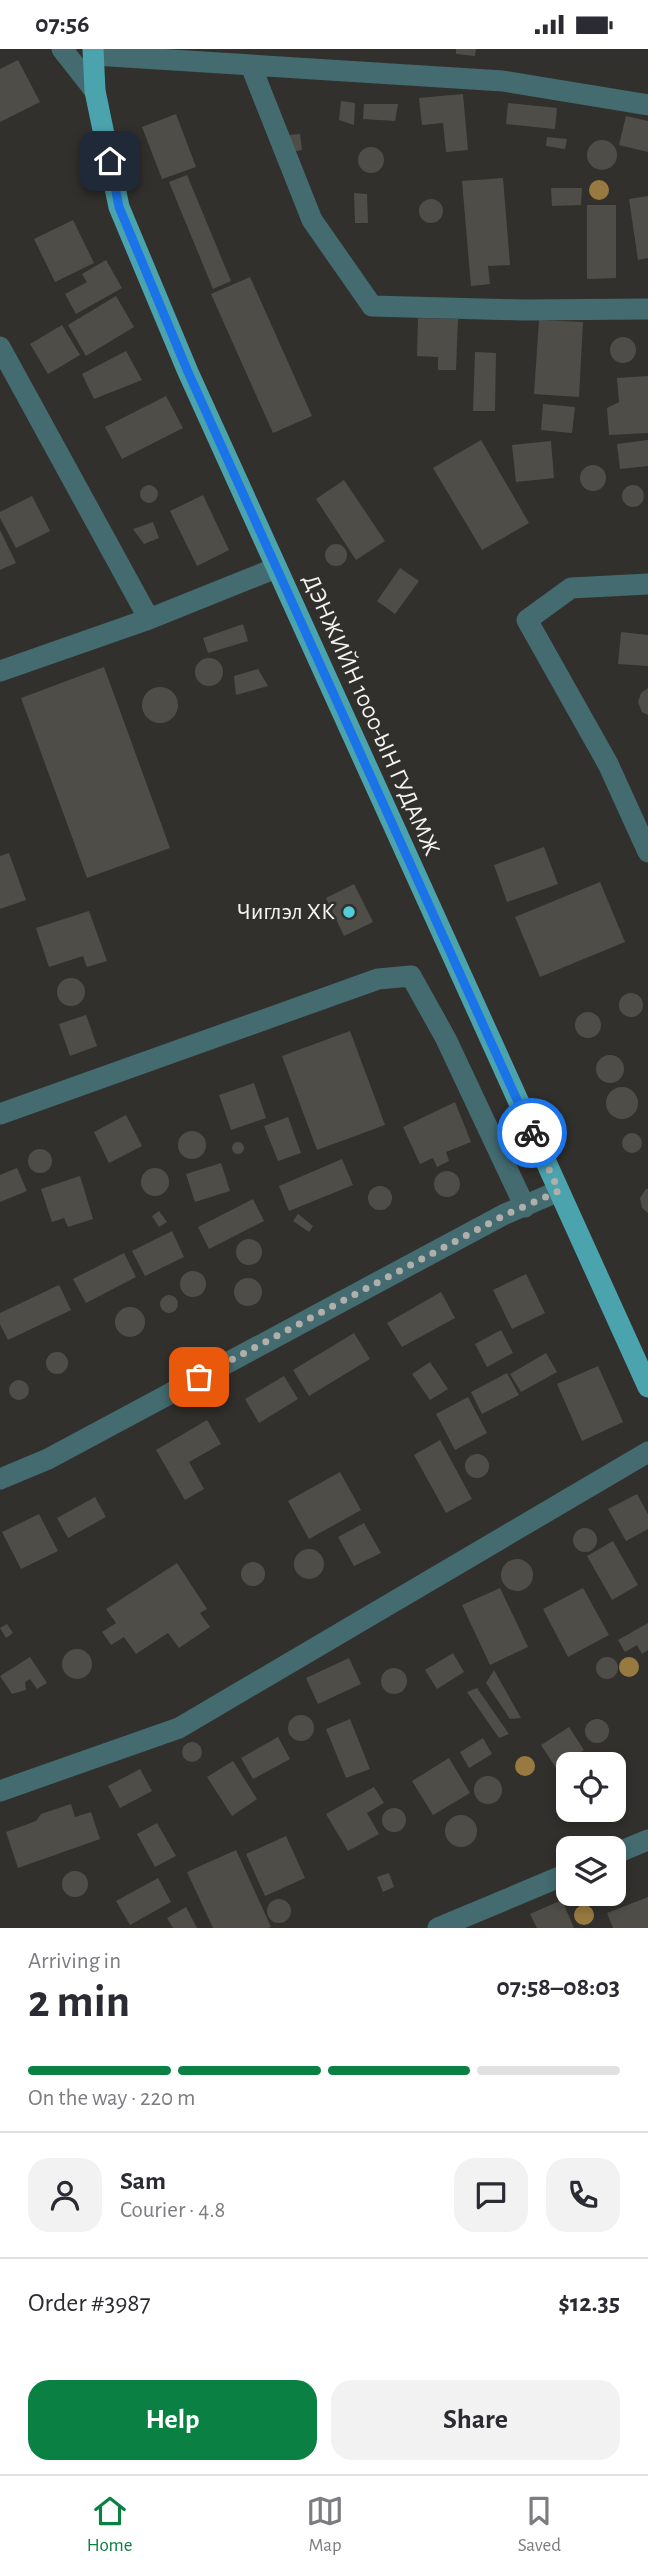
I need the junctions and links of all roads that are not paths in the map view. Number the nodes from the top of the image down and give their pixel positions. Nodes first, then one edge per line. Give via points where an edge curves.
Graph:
1 (62, 49) edge
2 (94, 52) edge
3 (251, 66) junction
4 (95, 91) junction
5 (648, 105) edge
6 (648, 309) edge
7 (0, 347) edge
8 (276, 568) junction
9 (648, 584) edge
10 (149, 619) junction
11 (0, 671) edge
12 (648, 852) edge
13 (0, 1114) edge
14 (559, 1191) junction
15 (525, 1206) junction
16 (648, 1387) edge
17 (648, 1451) edge
18 (0, 1479) edge
19 (0, 1791) edge
20 (648, 1840) edge
21 (626, 1849) edge
22 (556, 1878) edge
23 (438, 1928) edge

1 - 4 street
2 - 3 street
2 - 4 main road, ДЭНЖИЙН 1000-ЫН ГУДАМЖ
3 - 5 street via 503,81
3 - 6 street via 313,220 372,306
4 - 8 main road, ДЭНЖИЙН 1000-ЫН ГУДАМЖ via 119,207
7 - 10 street
8 - 10 street
8 - 14 main road, ДЭНЖИЙН 1000-ЫН ГУДАМЖ
9 - 12 street via 571,587 527,620 608,764
10 - 11 street
13 - 15 street via 378,979 411,976
14 - 15 street
14 - 16 main road, ДЭНЖИЙН 1000-ЫН ГУДАМЖ
15 - 18 street via 48,1459
17 - 19 street via 179,1728
20 - 21 street
22 - 23 street

